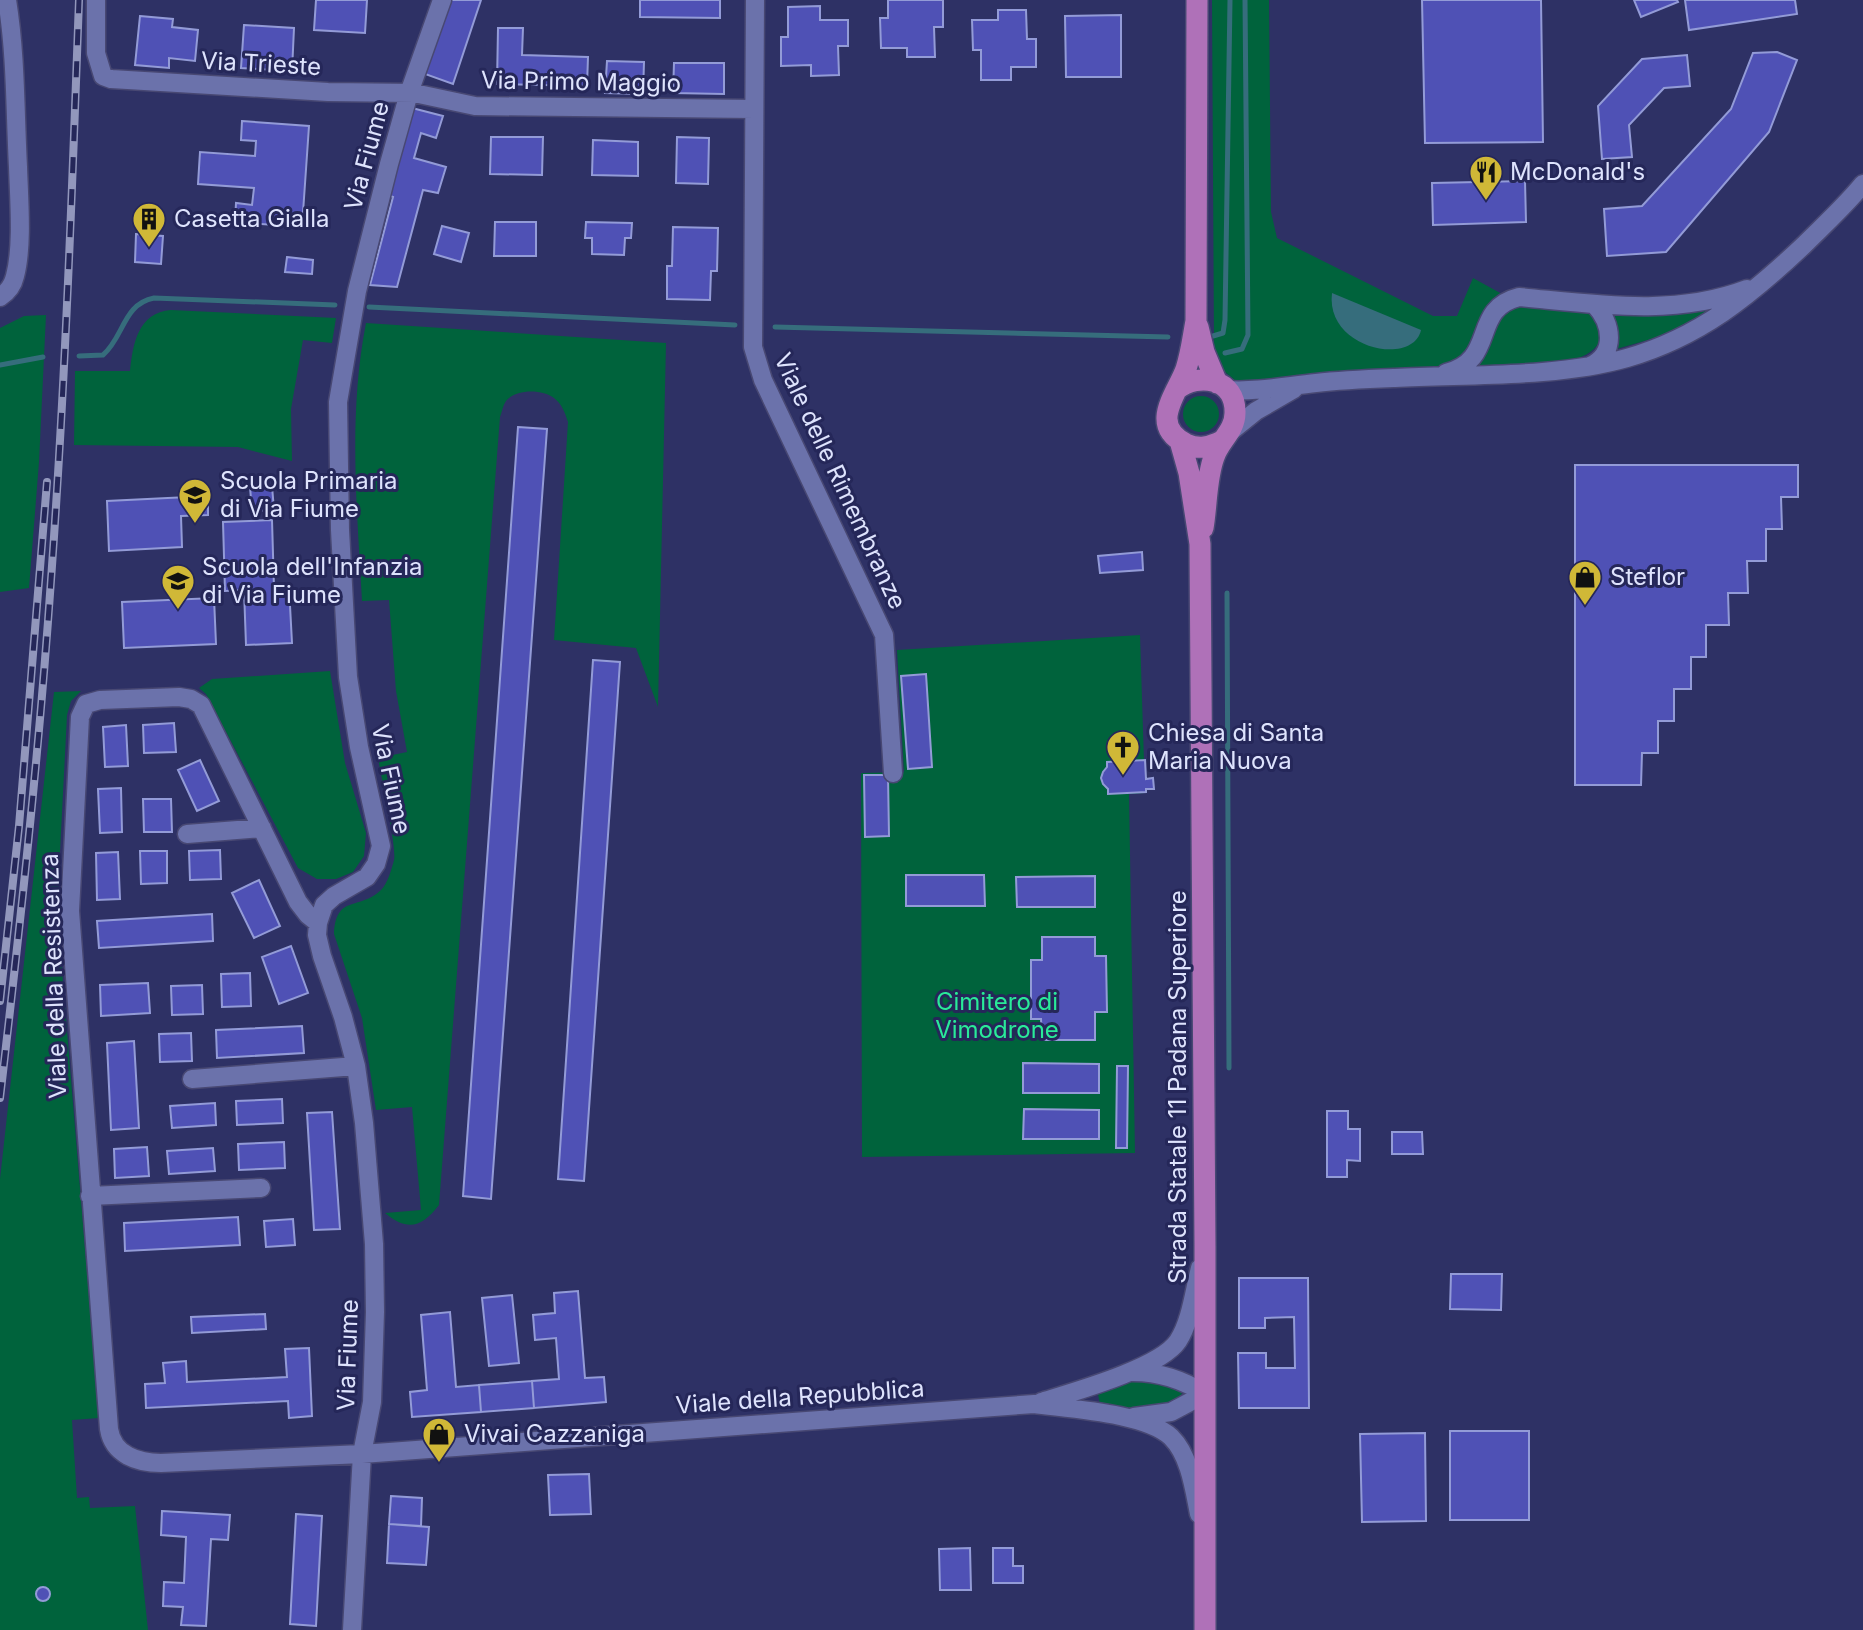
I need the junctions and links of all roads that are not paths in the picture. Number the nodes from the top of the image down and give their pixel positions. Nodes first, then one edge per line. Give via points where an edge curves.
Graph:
1 (7, 0) edge
2 (96, 0) edge
3 (442, 0) edge
4 (755, 0) edge
5 (1197, 0) edge
6 (408, 93) junction
7 (754, 109) junction
8 (1863, 184) edge
9 (1763, 283) junction
10 (0, 297) edge
11 (1595, 305) junction
12 (1196, 321) junction
13 (1589, 366) junction
14 (1434, 376) junction
15 (1222, 386) junction
16 (1299, 386) junction
17 (1176, 390) junction
18 (1226, 436) junction
19 (1180, 441) junction
20 (1200, 544) junction
21 (893, 773) dead end
22 (262, 828) junction
23 (187, 834) dead end
24 (318, 923) junction
25 (356, 1066) junction
26 (192, 1079) dead end
27 (261, 1188) dead end
28 (90, 1196) junction
29 (1205, 1246) junction
30 (1126, 1372) junction
31 (1100, 1382) junction
32 (1205, 1394) junction
33 (1034, 1404) junction
34 (1100, 1413) junction
35 (1127, 1417) junction
36 (362, 1454) junction
37 (151, 1463) joint
38 (1205, 1548) junction
39 (352, 1630) edge
40 (1205, 1630) edge

1 - 10 street via 19,222 16,276
2 - 6 street, Via Trieste via 96,52 103,76 111,79
3 - 6 street, Via Fiume
4 - 7 street, Viale delle Rimembranze
5 - 12 main road, Strada Statale 11 Padana Superiore
6 - 7 street, Via Primo Maggio via 475,106
6 - 24 street, Via Fiume via 357,291 338,402 348,677 381,846 371,873 327,902
7 - 21 street, Viale delle Rimembranze via 754,354 884,635
8 - 9 street
9 - 11 street via 1685,305
9 - 13 street via 1683,338
11 - 13 street via 1608,322 1610,340 1604,354
11 - 14 street via 1520,297 1502,303 1490,316 1482,344 1470,359 1455,371
12 - 15 main road, Strada Statale 11 Padana Superiore via 1204,352
12 - 17 main road, Strada Statale 11 Padana Superiore
13 - 14 street
14 - 16 street
15 - 16 street via 1253,391
15 - 17 main road via 1195,379
15 - 18 main road, Strada Statale 11 Padana Superiore via 1236,410
16 - 18 street via 1256,411
17 - 19 main road, Strada Statale 11 Padana Superiore via 1167,410 1172,432
18 - 19 main road via 1201,448
18 - 20 main road, Strada Statale 11 Padana Superiore via 1214,457
19 - 20 main road, Strada Statale 11 Padana Superiore
20 - 29 main road, Strada Statale 11 Padana Superiore
22 - 23 street
22 - 24 street, Viale della Resistenza via 298,902
22 - 28 street, Viale della Resistenza via 196,701 184,697 100,700 83,708 70,911
24 - 25 street, Via Fiume via 319,948
25 - 26 street
25 - 36 street, Via Fiume via 372,1208 375,1294 371,1409
27 - 28 street
28 - 37 street, Viale della Resistenza via 110,1435 127,1456
29 - 30 street, Viale della Repubblica via 1178,1340 1164,1354
29 - 32 main road, Strada Statale 11 Padana Superiore
30 - 31 street, Viale della Repubblica
30 - 32 street, Viale della Repubblica via 1166,1375
31 - 33 street, Viale della Repubblica
31 - 34 street via 1094,1398
32 - 35 street, Viale della Repubblica via 1171,1412
32 - 38 main road, Strada Statale 11 Padana Superiore
33 - 34 street, Viale della Repubblica
33 - 36 street, Viale della Repubblica
34 - 35 street, Viale della Repubblica
35 - 38 street, Viale della Repubblica via 1162,1431 1177,1445 1192,1483
36 - 37 street, Viale della Repubblica
36 - 39 street, Via Fiume
38 - 40 main road, Strada Statale 11 Padana Superiore

